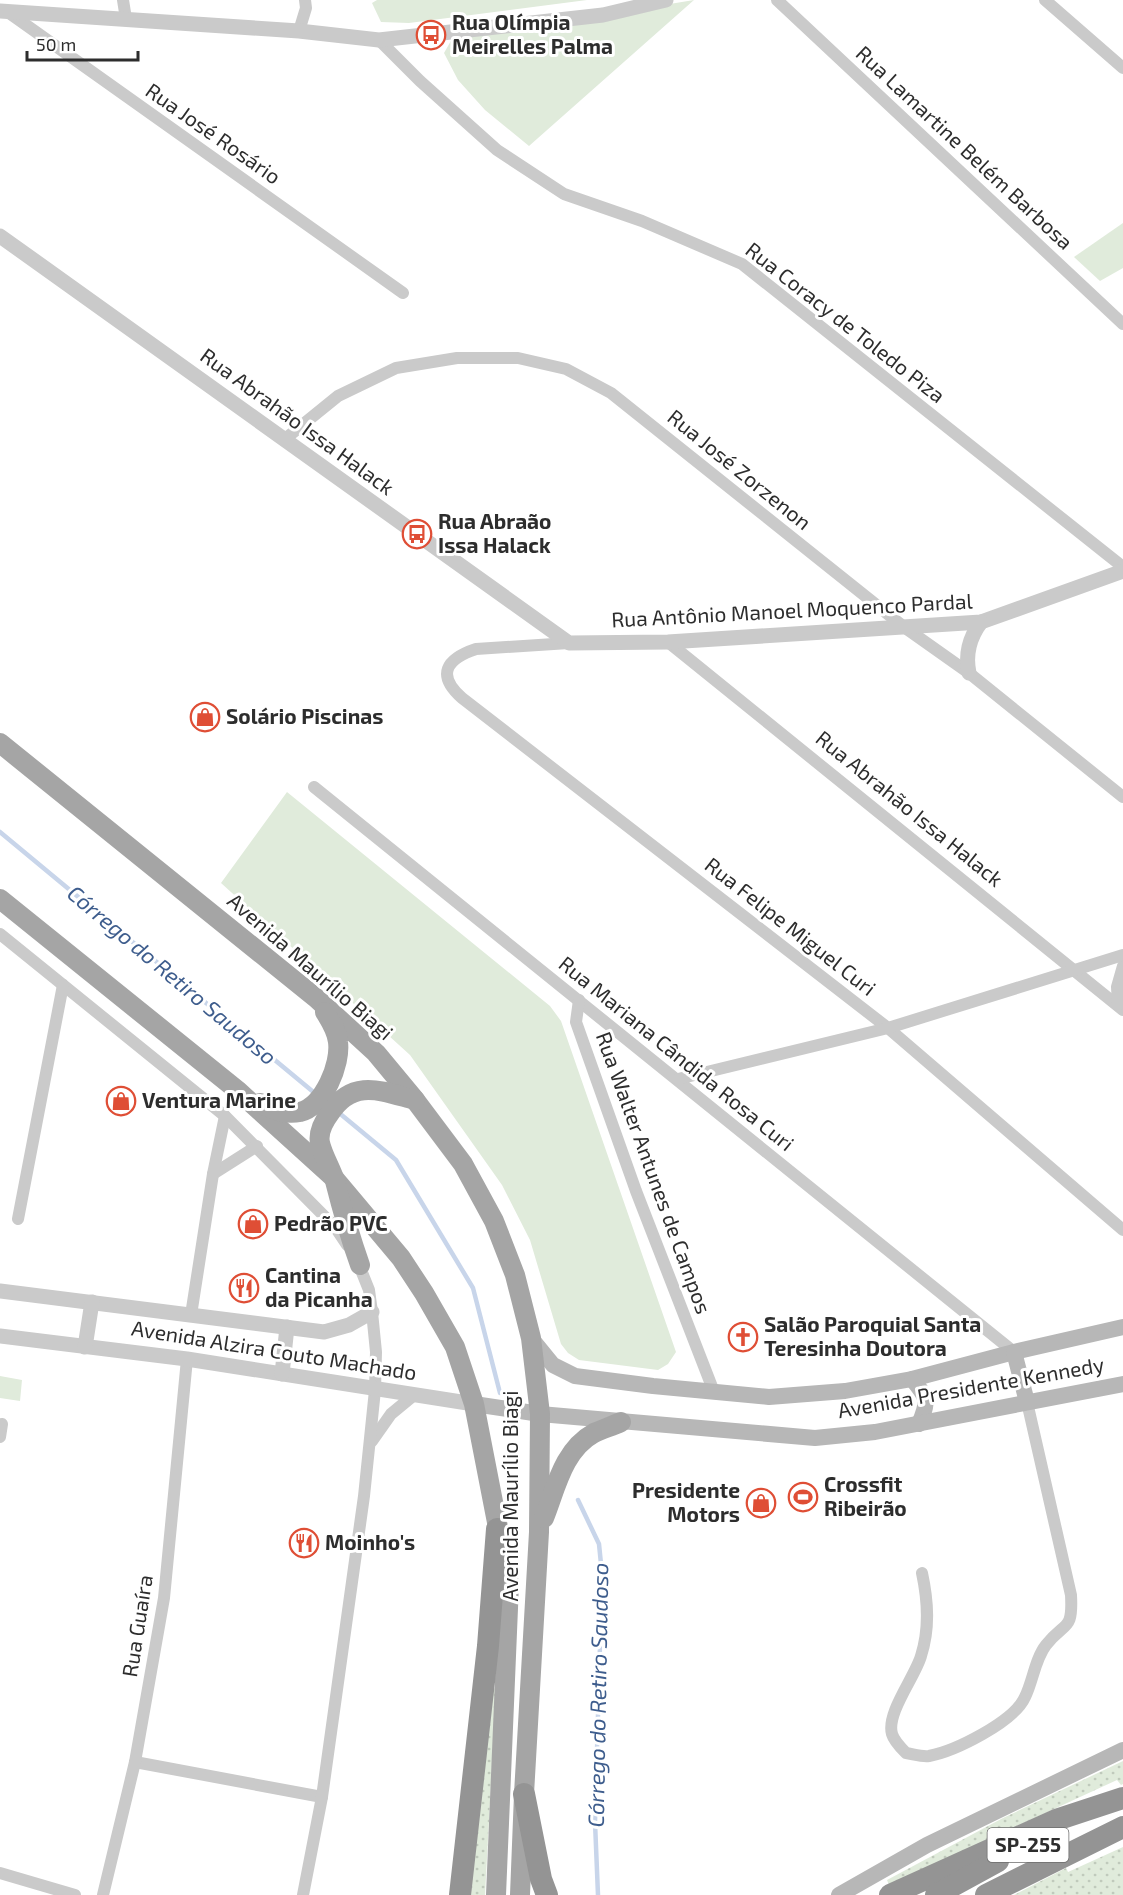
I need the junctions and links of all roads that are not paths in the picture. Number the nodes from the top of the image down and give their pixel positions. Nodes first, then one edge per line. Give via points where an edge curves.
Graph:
1 (123, 0) edge
2 (305, 0) edge
3 (666, 0) edge
4 (777, 0) edge
5 (1045, 0) edge
6 (2, 10) edge
7 (126, 19) junction
8 (299, 31) junction
9 (379, 40) junction
10 (1123, 68) edge
11 (0, 236) edge
12 (403, 293) dead end
13 (1123, 324) edge
14 (285, 439) junction
15 (1123, 569) edge
16 (981, 622) junction
17 (904, 627) junction
18 (668, 642) junction
19 (569, 643) junction
20 (458, 658) joint
21 (969, 673) junction
22 (0, 744) edge
23 (314, 787) dead end
24 (1123, 797) edge
25 (0, 898) edge
26 (0, 934) edge
27 (1123, 955) edge
28 (1123, 966) edge
29 (1075, 970) junction
30 (63, 985) junction
31 (316, 998) junction
32 (579, 1000) junction
33 (1120, 1007) edge
34 (888, 1028) junction
35 (678, 1079) junction
36 (237, 1090) junction
37 (416, 1100) junction
38 (225, 1116) junction
39 (257, 1146) junction
40 (213, 1174) junction
41 (333, 1177) junction
42 (18, 1219) dead end
43 (1123, 1230) edge
44 (360, 1265) junction
45 (0, 1291) edge
46 (92, 1302) junction
47 (372, 1312) junction
48 (191, 1315) junction
49 (287, 1327) junction
50 (1123, 1327) edge
51 (0, 1336) edge
52 (531, 1338) junction
53 (85, 1347) junction
54 (1014, 1352) junction
55 (187, 1359) junction
56 (282, 1374) junction
57 (912, 1379) junction
58 (1123, 1384) edge
59 (375, 1390) junction
60 (714, 1392) junction
61 (414, 1395) junction
62 (1027, 1402) junction
63 (474, 1404) junction
64 (540, 1414) junction
65 (621, 1422) junction
66 (2, 1424) dead end
67 (919, 1424) junction
68 (0, 1437) edge
69 (369, 1444) junction
70 (497, 1529) junction
71 (539, 1532) junction
72 (922, 1573) dead end
73 (1123, 1750) edge
74 (135, 1762) junction
75 (524, 1794) junction
76 (322, 1797) junction
77 (1123, 1798) edge
78 (1123, 1827) edge
79 (0, 1873) edge
80 (75, 1895) edge
81 (103, 1895) edge
82 (303, 1895) edge
83 (460, 1895) edge
84 (496, 1895) edge
85 (520, 1895) edge
86 (547, 1895) edge
87 (839, 1895) edge
88 (891, 1895) edge
89 (936, 1895) edge
90 (986, 1895) edge

1 - 7 street
2 - 8 street
3 - 9 street via 603,15
4 - 13 street, Rua Lamartine Belém Barbosa
5 - 10 street
6 - 7 street
6 - 12 street, Rua José Rosário
7 - 8 street
8 - 9 street
9 - 15 street, Rua Coracy de Toledo Piza via 497,150 564,194 642,220 742,264
11 - 14 street, Rua Abrahão Issa Halack
14 - 17 street, Rua José Zorzenon via 338,396 396,368 457,358 518,358 567,369 611,393
14 - 19 street, Rua Abrahão Issa Halack
15 - 16 street, Rua Antônio Manoel Moquenco Pardal
16 - 17 street, Rua Antônio Manoel Moquenco Pardal
16 - 21 street via 968,646
17 - 18 street, Rua Antônio Manoel Moquenco Pardal
17 - 21 street, Rua José Zorzenon
18 - 19 street, Rua Antônio Manoel Moquenco Pardal
18 - 29 street, Rua Abrahão Issa Halack
19 - 20 street, Rua Antônio Manoel Moquenco Pardal via 476,649
20 - 34 street, Rua Felipe Miguel Curi via 446,674 452,689
21 - 24 street, Rua José Zorzenon
22 - 31 main road, Avenida Maurílio Biagi
23 - 32 street, Rua Mariana Cândida Rosa Curi
25 - 36 main road, Avenida Maurílio Biagi
26 - 30 street
27 - 29 street
28 - 33 street via 1117,987
29 - 33 street, Rua Abrahão Issa Halack
29 - 34 street
30 - 38 street
30 - 42 street
31 - 36 main road via 338,1040 334,1074 322,1094 307,1110 277,1112
31 - 37 main road, Avenida Maurílio Biagi via 376,1053
32 - 35 street, Rua Mariana Cândida Rosa Curi
32 - 60 street, Rua Walter Antunes de Campos via 576,1022
34 - 35 street
34 - 43 street, Rua Felipe Miguel Curi
35 - 54 street, Rua Mariana Cândida Rosa Curi
36 - 41 main road, Avenida Maurílio Biagi
37 - 41 main road via 373,1089 356,1090 337,1102 324,1121 319,1140
37 - 52 main road, Avenida Maurílio Biagi via 463,1164 494,1221 515,1275
38 - 39 street
38 - 40 street
39 - 40 street
39 - 44 street via 335,1227
40 - 48 street
41 - 44 main road
41 - 63 main road, Avenida Maurílio Biagi via 401,1258 424,1293 455,1347
44 - 47 street
45 - 46 street, Avenida Alzira Couto Machado
46 - 48 street, Avenida Alzira Couto Machado
46 - 53 street
47 - 49 street, Avenida Alzira Couto Machado via 337,1330
47 - 59 street
48 - 49 street, Avenida Alzira Couto Machado
49 - 56 street
50 - 54 main road, Avenida Presidente Kennedy
51 - 53 street, Avenida Alzira Couto Machado
52 - 60 main road, Avenida Presidente Kennedy via 553,1365 575,1377
52 - 64 main road, Avenida Maurílio Biagi
53 - 55 street, Avenida Alzira Couto Machado
54 - 57 main road, Avenida Presidente Kennedy
54 - 62 main road
55 - 56 street, Avenida Alzira Couto Machado
55 - 74 street, Rua Guaíra via 164,1598
56 - 59 street, Avenida Alzira Couto Machado
57 - 60 main road, Avenida Presidente Kennedy via 845,1391 770,1397
57 - 67 main road via 927,1400
58 - 62 main road, Avenida Presidente Kennedy
59 - 61 street, Avenida Alzira Couto Machado
59 - 69 street
61 - 63 street, Avenida Alzira Couto Machado
61 - 69 street via 391,1414
62 - 67 main road, Avenida Presidente Kennedy
62 - 72 street via 1071,1595 1072,1615 1045,1646 1024,1699 1002,1721 961,1746 926,1757 906,1753 892,1733 892,1718 921,1657 928,1601
63 - 64 main road, Avenida Alzira Couto Machado
63 - 70 main road, Avenida Maurílio Biagi
64 - 65 main road, Avenida Presidente Kennedy
64 - 71 main road, Avenida Maurílio Biagi
65 - 67 main road, Avenida Presidente Kennedy via 814,1438
65 - 71 main road via 592,1434 563,1465
66 - 68 street
69 - 76 street
70 - 83 highway
70 - 84 main road, Avenida Maurílio Biagi via 509,1584
71 - 75 main road, Avenida Maurílio Biagi
73 - 87 main road via 938,1839
74 - 76 street
74 - 81 street, Rua Guaíra
75 - 85 main road, Avenida Maurílio Biagi
75 - 86 highway
76 - 82 street
77 - 88 highway via 1056,1820
77 - 89 highway, SP-255
78 - 90 highway, SP-255
79 - 80 street

